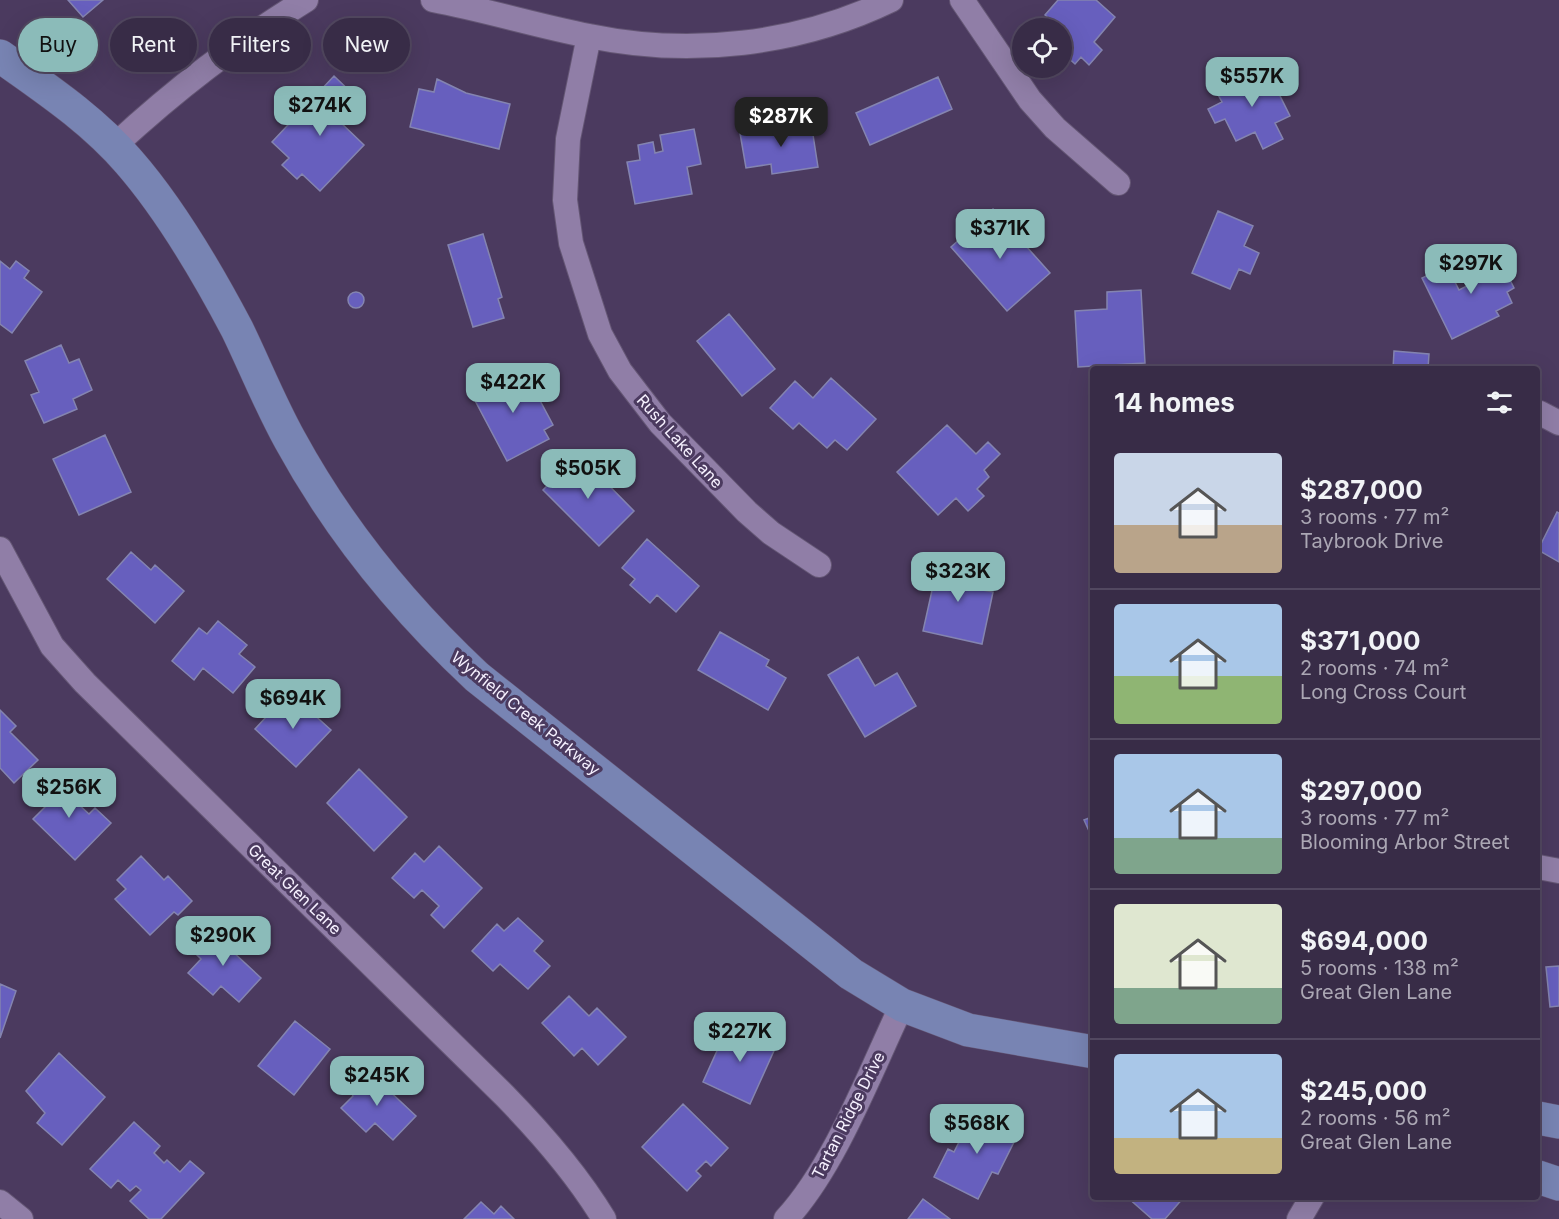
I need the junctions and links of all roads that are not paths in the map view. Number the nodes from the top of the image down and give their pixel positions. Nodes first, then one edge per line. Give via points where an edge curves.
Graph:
1 (306, 0) edge
2 (433, 0) edge
3 (891, 0) edge
4 (962, 0) edge
5 (589, 36) junction
6 (0, 56) edge
7 (114, 146) junction
8 (1118, 183) dead end
9 (0, 550) edge
10 (819, 565) dead end
11 (1540, 867) edge
12 (1559, 871) edge
13 (902, 1005) junction
14 (1090, 1051) edge
15 (1540, 1118) edge
16 (1559, 1122) edge
17 (1540, 1178) edge
18 (1559, 1184) edge
19 (1310, 1200) edge
20 (0, 1202) edge
21 (21, 1219) edge
22 (604, 1219) edge
23 (786, 1219) edge
24 (1299, 1219) edge

1 - 7 street via 228,50 167,97
2 - 5 street
3 - 5 street via 850,18 782,38 705,47
4 - 8 street via 1030,100 1055,128
5 - 10 street, Rush Lake Lane via 568,139 565,200 571,243 600,334 620,371 660,423 747,512
6 - 7 street, Wynfield Creek Parkway via 82,115
7 - 13 street, Wynfield Creek Parkway via 155,196 195,256 236,328 289,437 337,518 377,573 437,640 477,677 851,974
9 - 22 street, Great Glen Lane via 52,646 85,683 534,1125
11 - 12 street
13 - 14 street, Wynfield Creek Parkway via 968,1030
13 - 23 street, Tartan Ridge Drive via 831,1153 804,1200
15 - 16 street
17 - 18 street
19 - 24 street
20 - 21 street

